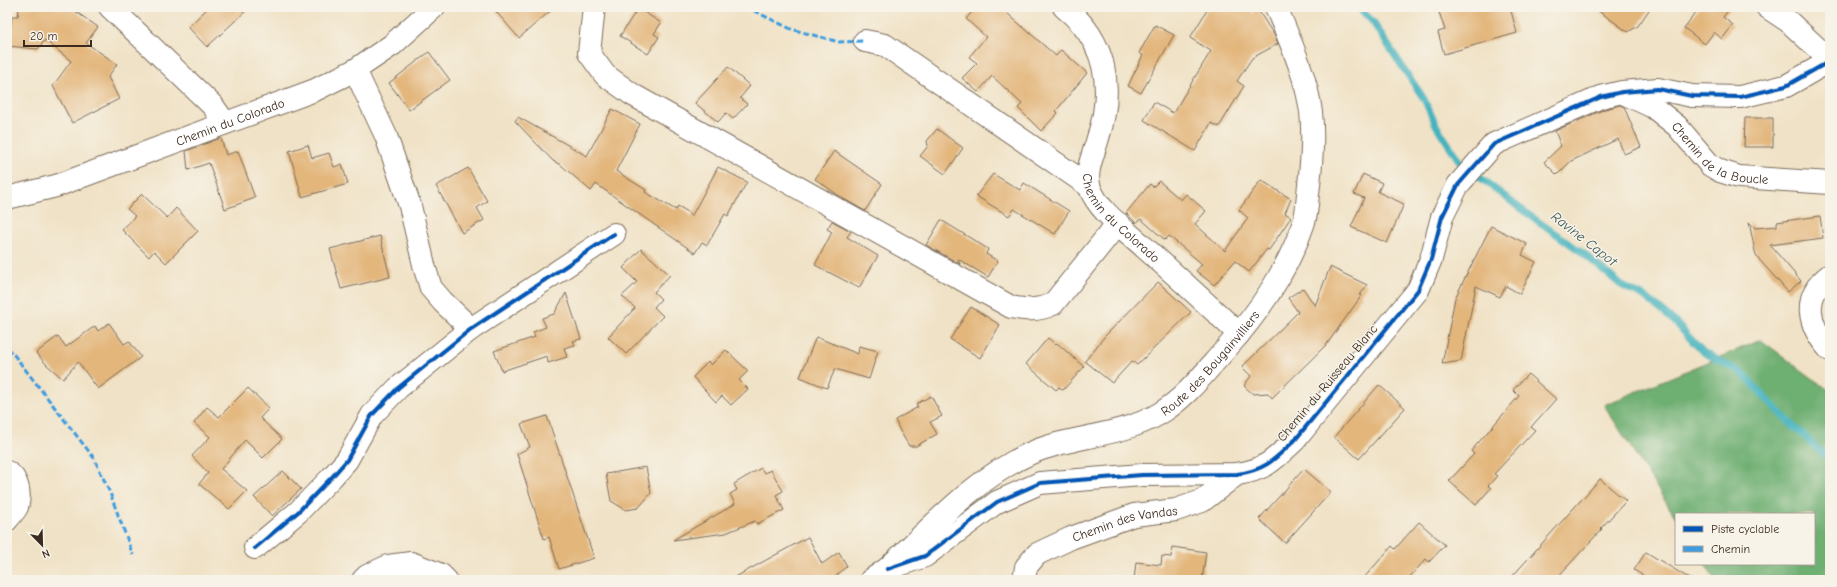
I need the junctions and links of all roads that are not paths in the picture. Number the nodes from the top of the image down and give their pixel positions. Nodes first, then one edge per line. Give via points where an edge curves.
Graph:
1 (110, 7) edge
2 (434, 7) edge
3 (594, 7) edge
4 (1064, 7) edge
5 (1276, 7) edge
6 (1767, 7) edge
7 (865, 41) dead end
8 (1830, 60) edge
9 (355, 70) junction
10 (1622, 92) junction
11 (1692, 96) junction
12 (225, 123) junction
13 (1677, 126) junction
14 (1830, 183) edge
15 (1089, 186) junction
16 (7, 198) edge
17 (1118, 223) junction
18 (614, 234) dead end
19 (1830, 275) edge
20 (471, 329) junction
21 (1239, 334) junction
22 (1830, 350) edge
23 (7, 472) edge
24 (1237, 474) junction
25 (7, 520) edge
26 (255, 548) dead end
27 (879, 574) edge
28 (363, 580) edge
29 (446, 580) edge
30 (1024, 580) edge

1 - 12 street via 213,106
2 - 9 street, Chemin du Colorado via 392,45
3 - 17 street via 589,53 605,75 633,95 1011,307 1025,310 1041,309 1053,304
4 - 15 street, Chemin du Colorado via 1086,28 1096,42 1107,82 1103,123 1090,164
5 - 21 street, Route des Bougainvilliers via 1305,86 1311,112 1312,157 1305,219 1270,292
6 - 8 street via 1788,21
7 - 15 street via 885,45
8 - 11 street via 1786,86 1740,97
9 - 12 street, Chemin du Colorado via 315,90
9 - 20 street via 386,136 410,206 431,288
10 - 11 street via 1658,89
10 - 13 street, Chemin de la Boucle via 1653,107
10 - 24 street, Chemin du Ruisseau Blanc via 1601,96 1494,144 1458,184 1442,217 1431,259 1418,290 1296,440 1272,462 1253,472
11 - 13 street via 1684,100 1678,109
12 - 16 street, Chemin du Colorado via 56,186
13 - 14 street, Chemin de la Boucle via 1710,165 1720,171 1740,177
15 - 17 street, Chemin du Colorado via 1094,199
17 - 21 street, Chemin du Colorado
18 - 20 street
19 - 22 street via 1823,280 1811,301 1812,323
20 - 26 street via 384,402 372,415 347,460 298,512
21 - 27 street, Route des Bougainvilliers via 1184,396 1158,415 1129,427 1054,445 1006,465 966,496
23 - 25 street via 13,476 19,490 17,508
24 - 27 street, Chemin du Ruisseau Blanc via 1142,475 1040,483 997,502 925,556
24 - 30 street, Chemin des Vandas via 1202,501 1176,510 1134,515 1071,538 1037,554 1026,567
28 - 29 street via 388,566 411,563 442,574

